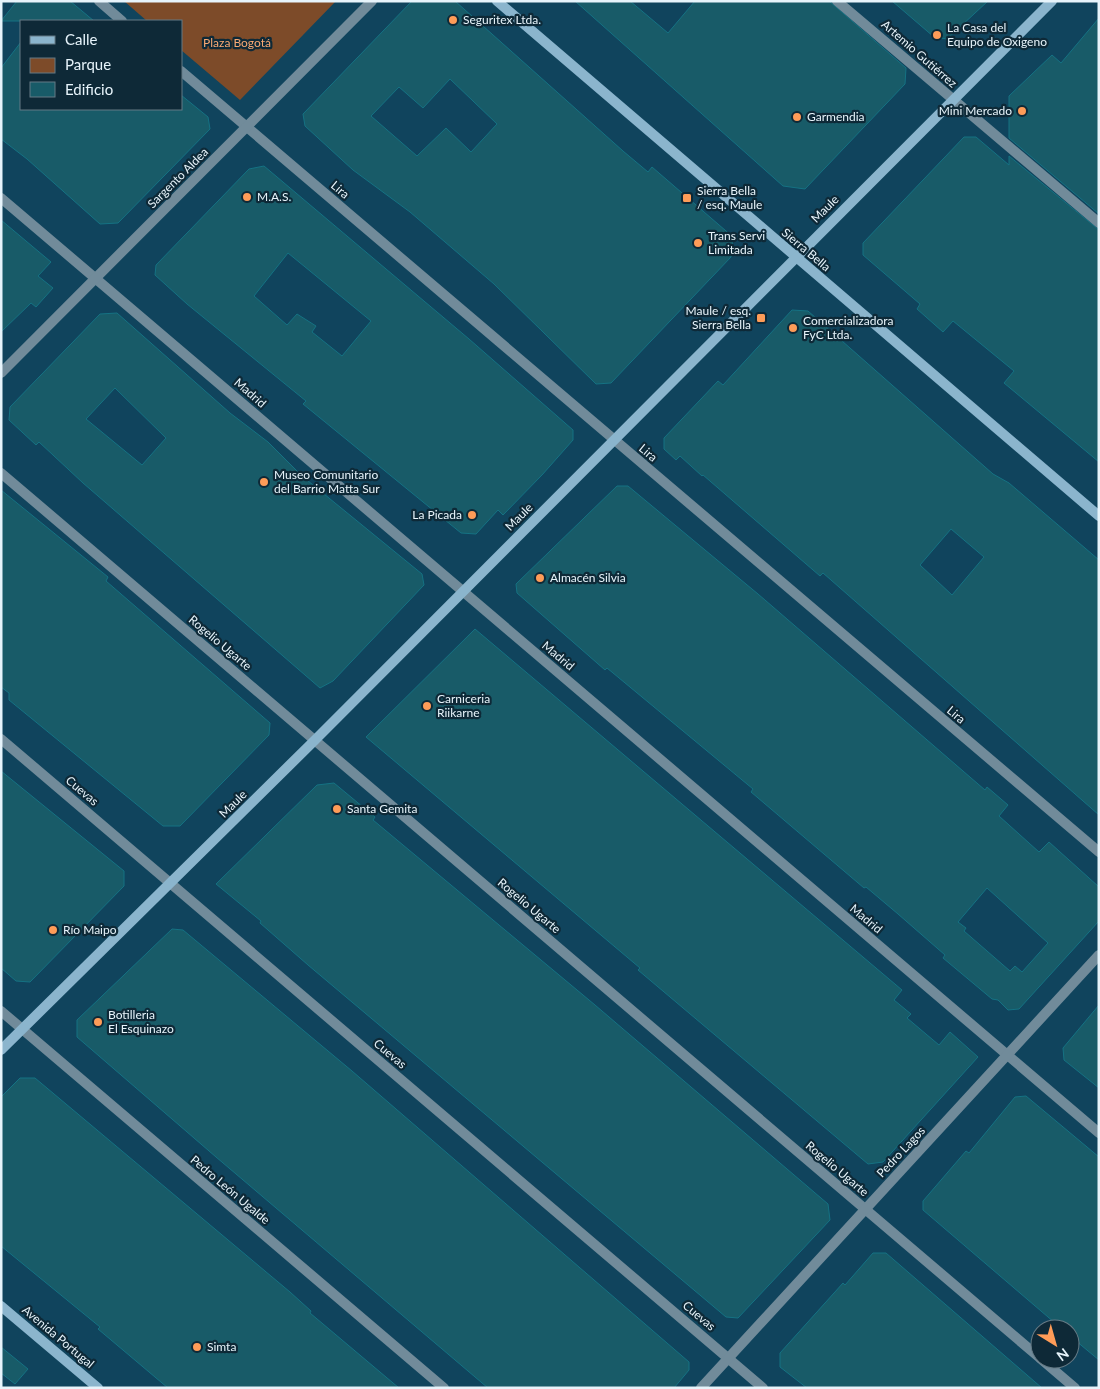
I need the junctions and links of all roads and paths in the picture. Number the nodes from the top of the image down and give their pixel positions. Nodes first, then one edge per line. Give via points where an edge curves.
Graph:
1 (99, 1) edge
2 (372, 1) edge
3 (497, 1) edge
4 (837, 1) edge
5 (1052, 1) edge
6 (121, 20) edge
7 (182, 72) edge
8 (953, 100) junction
9 (247, 127) junction
10 (1, 198) edge
11 (1099, 224) edge
12 (795, 257) junction
13 (96, 278) junction
14 (1, 373) edge
15 (613, 440) junction
16 (1, 473) edge
17 (1099, 516) edge
18 (462, 592) junction
19 (1, 739) edge
20 (315, 740) junction
21 (1099, 852) edge
22 (170, 883) junction
23 (1099, 955) edge
24 (1, 1011) edge
25 (22, 1029) junction
26 (1, 1050) edge
27 (1007, 1054) junction
28 (1099, 1133) edge
29 (865, 1209) junction
30 (1, 1306) edge
31 (1030, 1350) edge
32 (728, 1358) junction
33 (1053, 1369) edge
34 (98, 1388) edge
35 (444, 1388) edge
36 (701, 1388) edge
37 (763, 1388) edge
38 (1075, 1388) edge

1 - 6 street
2 - 9 street, Sargento Aldea
3 - 12 street, Sierra Bella
4 - 8 street, Artemio Gutiérrez
5 - 8 street, Maule
7 - 9 street, Lira
8 - 11 street, Artemio Gutiérrez
8 - 12 street, Maule
9 - 13 street, Sargento Aldea
9 - 15 street, Lira
10 - 13 street, Madrid
12 - 15 street, Maule
12 - 17 street, Sierra Bella
13 - 14 street, Sargento Aldea
13 - 18 street, Madrid
15 - 18 street, Maule
15 - 21 street, Lira
16 - 20 street, Rogelio Ugarte
18 - 20 street, Maule
18 - 27 street, Madrid
19 - 22 street, Cuevas
20 - 22 street, Maule
20 - 29 street, Rogelio Ugarte
22 - 25 street, Maule
22 - 32 street, Cuevas
23 - 27 street, Pedro Lagos
24 - 25 street, Pedro León Ugalde
25 - 26 street, Maule
25 - 35 street, Pedro León Ugalde
27 - 28 street, Madrid
27 - 29 street, Pedro Lagos
29 - 31 street, Rogelio Ugarte
29 - 32 street, Pedro Lagos
30 - 34 street, Avenida Portugal
32 - 36 street, Pedro Lagos
32 - 37 street, Cuevas
33 - 38 street, Rogelio Ugarte

